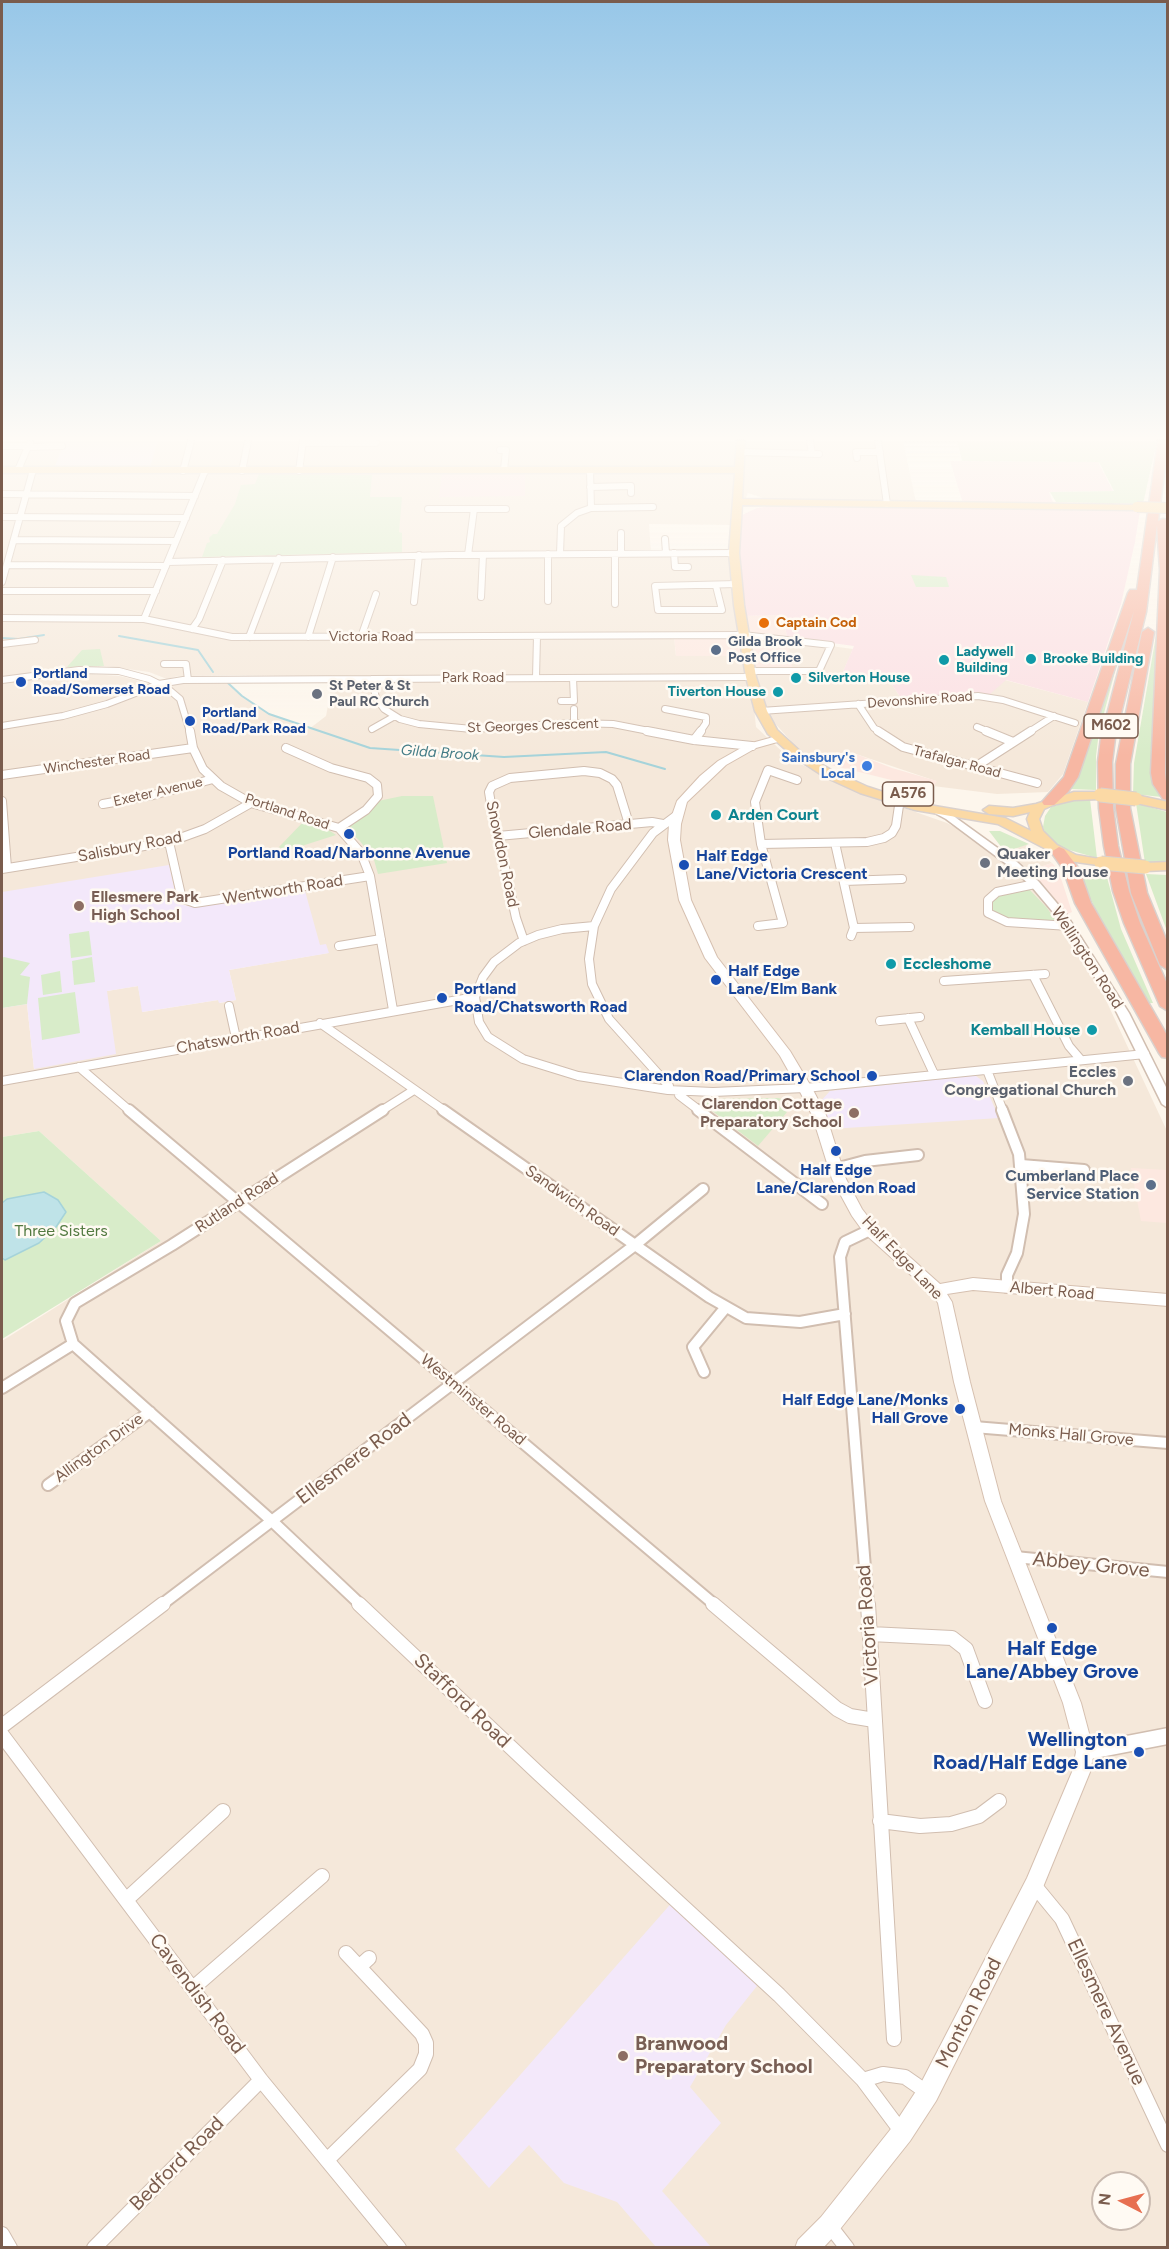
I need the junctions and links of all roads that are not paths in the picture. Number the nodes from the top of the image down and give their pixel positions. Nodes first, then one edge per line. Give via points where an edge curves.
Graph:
1 (12, 546) edge
2 (174, 546) edge
3 (469, 546) edge
4 (560, 546) edge
5 (619, 546) edge
6 (665, 546) edge
7 (735, 546) edge
8 (1149, 546) edge
9 (1153, 546) edge
10 (1157, 546) edge
11 (1162, 546) edge
12 (666, 553) junction
13 (674, 553) junction
14 (734, 553) junction
15 (548, 554) junction
16 (560, 554) junction
17 (618, 554) junction
18 (419, 555) junction
19 (468, 555) junction
20 (483, 555) junction
21 (333, 557) junction
22 (279, 558) junction
23 (224, 560) junction
24 (167, 564) junction
25 (7, 565) junction
26 (688, 567) dead end
27 (2, 582) edge
28 (737, 584) junction
29 (716, 586) junction
30 (2, 591) edge
31 (156, 591) junction
32 (374, 596) dead end
33 (481, 597) dead end
34 (548, 601) dead end
35 (414, 602) dead end
36 (615, 604) dead end
37 (2, 618) edge
38 (144, 619) junction
39 (192, 629) junction
40 (743, 635) junction
41 (537, 636) junction
42 (249, 637) junction
43 (308, 637) junction
44 (361, 637) junction
45 (35, 640) dead end
46 (2, 644) edge
47 (831, 645) joint
48 (164, 664) dead end
49 (751, 674) junction
50 (536, 678) junction
51 (573, 678) junction
52 (372, 679) junction
53 (2, 680) edge
54 (188, 680) junction
55 (159, 684) junction
56 (561, 701) dead end
57 (858, 704) junction
58 (574, 709) dead end
59 (665, 709) dead end
60 (395, 716) junction
61 (763, 716) junction
62 (1054, 716) junction
63 (1074, 721) dead end
64 (574, 723) junction
65 (2, 726) edge
66 (977, 727) dead end
67 (372, 729) dead end
68 (777, 739) junction
69 (694, 740) junction
70 (1013, 742) junction
71 (753, 746) junction
72 (194, 748) junction
73 (286, 748) dead end
74 (975, 767) junction
75 (2, 775) edge
76 (213, 779) junction
77 (796, 780) dead end
78 (1037, 783) dead end
79 (1165, 793) edge
80 (900, 797) junction
81 (2, 801) edge
82 (251, 803) junction
83 (103, 804) dead end
84 (1044, 805) junction
85 (1167, 806) edge
86 (936, 810) junction
87 (965, 811) junction
88 (677, 815) junction
89 (629, 824) junction
90 (663, 824) junction
91 (339, 828) junction
92 (964, 829) junction
93 (498, 836) junction
94 (169, 842) junction
95 (836, 843) junction
96 (760, 844) junction
97 (1053, 848) junction
98 (1167, 866) edge
99 (4, 869) edge
100 (370, 876) junction
101 (902, 879) dead end
102 (844, 881) junction
103 (1035, 884) junction
104 (594, 926) junction
105 (758, 926) dead end
106 (1069, 926) junction
107 (909, 927) dead end
108 (381, 939) junction
109 (524, 941) junction
110 (339, 946) dead end
111 (1167, 965) edge
112 (1045, 974) dead end
113 (1033, 975) junction
114 (944, 981) dead end
115 (475, 997) junction
116 (229, 1006) dead end
117 (1167, 1006) edge
118 (393, 1010) junction
119 (920, 1017) dead end
120 (909, 1018) junction
121 (880, 1021) dead end
122 (320, 1023) junction
123 (236, 1038) junction
124 (1167, 1053) edge
125 (1145, 1054) junction
126 (1081, 1060) junction
127 (80, 1067) junction
128 (987, 1070) junction
129 (934, 1074) junction
130 (2, 1081) edge
131 (806, 1088) junction
132 (414, 1090) junction
133 (668, 1090) junction
134 (679, 1091) junction
135 (1167, 1104) edge
136 (918, 1155) dead end
137 (1021, 1165) junction
138 (835, 1169) junction
139 (1084, 1170) dead end
140 (703, 1189) dead end
141 (237, 1203) junction
142 (822, 1204) dead end
143 (870, 1230) junction
144 (635, 1245) junction
145 (1007, 1287) junction
146 (936, 1290) junction
147 (1167, 1300) edge
148 (726, 1307) junction
149 (844, 1314) junction
150 (66, 1320) joint
151 (74, 1344) junction
152 (704, 1372) dead end
153 (454, 1383) junction
154 (2, 1388) edge
155 (150, 1412) junction
156 (974, 1427) junction
157 (1167, 1443) edge
158 (48, 1485) dead end
159 (272, 1521) junction
160 (1015, 1557) junction
161 (1167, 1572) edge
162 (870, 1634) junction
163 (986, 1701) dead end
164 (874, 1720) junction
165 (2, 1726) edge
166 (2, 1735) edge
167 (1167, 1736) edge
168 (1085, 1752) junction
169 (999, 1801) dead end
170 (224, 1811) dead end
171 (880, 1821) junction
172 (322, 1876) dead end
173 (1034, 1885) junction
174 (127, 1899) junction
175 (346, 1953) dead end
176 (193, 1988) junction
177 (894, 2039) dead end
178 (261, 2080) junction
179 (863, 2080) junction
180 (928, 2093) junction
181 (902, 2133) junction
182 (1167, 2145) edge
183 (327, 2160) junction
184 (829, 2225) junction
185 (2, 2234) edge
186 (10, 2247) edge
187 (94, 2247) edge
188 (399, 2247) edge
189 (806, 2247) edge
190 (847, 2247) edge

1 - 25 street
2 - 24 street
3 - 19 street
4 - 16 street
5 - 17 street
6 - 12 street
7 - 14 main road, A576
8 - 84 highway, M602 via 1069,782
9 - 117 highway, M602 via 1108,738 1106,808 1121,891
10 - 111 highway, M602 via 1153,609 1123,764 1123,808 1139,893
11 - 79 highway, M602 via 1166,570 1158,767
12 - 13 street
12 - 17 street
13 - 14 street
13 - 26 street via 675,567
14 - 28 main road, A576
15 - 16 street
15 - 20 street
15 - 34 street
16 - 17 street
17 - 36 street
18 - 19 street
18 - 21 street
18 - 35 street
19 - 20 street
20 - 33 street
21 - 22 street
21 - 43 street
22 - 23 street
22 - 42 street
23 - 24 street
23 - 39 street
24 - 25 street
24 - 31 street
25 - 27 street
28 - 29 street
28 - 40 main road, A576
29 - 29 street via 722,610 658,610 655,586
30 - 31 street
31 - 38 street
32 - 44 street
37 - 38 street, Victoria Road
38 - 39 street, Victoria Road
39 - 42 street, Victoria Road via 226,637
40 - 41 street, Victoria Road
40 - 47 street, Victoria Road
40 - 49 main road, A576
41 - 44 street, Victoria Road
41 - 50 street
42 - 43 street, Victoria Road
43 - 44 street, Victoria Road
45 - 46 street
47 - 49 street, Park Road via 819,671
48 - 54 street via 186,664
49 - 51 street, Park Road
49 - 61 main road, A576
50 - 51 street, Park Road
50 - 52 street, Park Road
51 - 56 street via 574,701
52 - 54 street, Park Road
52 - 60 street via 376,698
53 - 55 street, Portland Road via 79,669 132,674
54 - 55 street, Park Road
55 - 65 street via 63,716
55 - 72 street, Portland Road via 180,699
57 - 61 street, Devonshire Road
57 - 62 street, Devonshire Road via 978,696
57 - 74 street, Trafalgar Road via 874,728 892,741
58 - 64 street
59 - 69 street via 705,717 706,723
60 - 64 street, St Georges Crescent via 419,724 472,729
60 - 67 street
61 - 68 main road, A576
61 - 71 main road via 763,732
62 - 63 street, Devonshire Road
62 - 70 street
64 - 69 street, St Georges Crescent via 613,724
66 - 70 street
68 - 71 main road, Half Edge Lane
68 - 80 main road, A576 via 798,756 847,782
69 - 71 street, St Georges Crescent
70 - 74 street
71 - 88 main road, Half Edge Lane via 704,778 682,801
72 - 75 street, Winchester Road
72 - 76 street, Portland Road via 203,769
73 - 91 street via 331,768 368,778 377,785 378,796 366,810
74 - 78 street, Trafalgar Road
76 - 82 street, Portland Road
76 - 83 street, Exeter Avenue
77 - 96 street via 768,770 755,802
80 - 86 main road, A576
80 - 87 main road, A576
80 - 95 street via 896,826 888,836
81 - 99 street
82 - 91 street, Portland Road
82 - 94 street, Salisbury Road via 205,829
84 - 85 main road, A576, bridge via 1090,794
84 - 87 main road, A576 via 1007,812
84 - 97 main road via 1034,815 1034,823 1037,832
86 - 87 main road, A576
86 - 92 street, Wellington Road
87 - 92 street
87 - 97 main road, A576 via 1010,824
88 - 90 street
88 - 131 main road, Half Edge Lane via 674,847 685,900 699,937 727,983 761,1022
89 - 90 street, Glendale Road
89 - 93 street, Glendale Road
89 - 93 street, Snowdon Road via 617,785 604,774 584,771 510,777 496,783 489,792
90 - 104 street via 622,871
91 - 100 street, Portland Road via 361,853
92 - 103 street, Wellington Road
93 - 109 street, Snowdon Road
94 - 99 street, Salisbury Road
94 - 100 street, Wentworth Road via 181,895 195,903
95 - 96 street
95 - 102 street
96 - 105 street via 783,923
97 - 98 main road, A576, bridge via 1083,861
97 - 124 highway via 1074,874 1083,903
100 - 108 street, Portland Road
101 - 102 street
102 - 107 street via 852,932
103 - 106 street, Wellington Road
103 - 106 street via 997,892 988,900 988,913 1006,922
104 - 109 street via 551,931
104 - 133 street via 589,965 597,997 614,1026 669,1086
106 - 125 street, Wellington Road via 1107,984
108 - 110 street
108 - 118 street, Portland Road
109 - 115 street via 488,970
112 - 113 street
113 - 114 street
113 - 126 street via 1069,1046
115 - 118 street, Chatsworth Road
115 - 133 street via 476,1015 483,1030 496,1044 517,1056 578,1076
116 - 123 street
118 - 122 street, Chatsworth Road
119 - 120 street
120 - 121 street
120 - 129 street
122 - 123 street, Chatsworth Road
122 - 132 street, Sandwich Road
123 - 127 street, Chatsworth Road
125 - 126 street
125 - 135 street, Wellington Road
126 - 128 street
127 - 130 street, Chatsworth Road
127 - 141 street, Westminster Road
128 - 129 street
128 - 137 street
129 - 131 street
131 - 134 street
131 - 138 main road, Half Edge Lane via 819,1115
132 - 141 street, Rutland Road
132 - 144 street, Sandwich Road
133 - 134 street
134 - 142 street via 679,1095
136 - 138 street
137 - 139 street
137 - 145 street via 1024,1214
138 - 143 main road, Half Edge Lane
140 - 144 street, Ellesmere Road
141 - 150 street, Rutland Road via 75,1303
141 - 153 street, Westminster Road
143 - 146 main road, Half Edge Lane
143 - 149 street, Victoria Road via 842,1246
144 - 148 street, Sandwich Road
144 - 153 street, Ellesmere Road
145 - 146 main road, Albert Road via 973,1284
145 - 147 main road, Albert Road
146 - 156 main road, Half Edge Lane via 948,1312
148 - 149 street, Sandwich Road via 746,1318 800,1322
148 - 152 street via 693,1347
149 - 162 street, Victoria Road
150 - 151 street, Stafford Road
151 - 154 street
151 - 155 street, Stafford Road
153 - 159 street, Ellesmere Road
153 - 164 street, Westminster Road via 837,1709 850,1716
155 - 158 street, Allington Drive
155 - 159 street, Stafford Road
156 - 157 street, Monks Hall Grove
156 - 160 main road, Half Edge Lane via 993,1501
159 - 165 street, Ellesmere Road
159 - 179 street, Stafford Road via 537,1773 779,1995
160 - 161 street, Abbey Grove
160 - 168 main road, Half Edge Lane via 1072,1703
162 - 163 street via 952,1638 966,1649
162 - 164 street, Victoria Road
164 - 171 street, Victoria Road
166 - 174 street, Cavendish Road
167 - 168 street
168 - 173 main road, Monton Road via 1081,1772
169 - 171 street via 979,1816 951,1824 920,1826
170 - 174 street
171 - 177 street, Victoria Road
172 - 176 street
173 - 180 main road, Monton Road
173 - 182 street, Ellesmere Avenue via 1062,1919
174 - 176 street, Cavendish Road
175 - 183 street via 364,1962 422,2034 426,2054 420,2068
176 - 178 street, Cavendish Road
178 - 183 street, Cavendish Road
178 - 187 street, Bedford Road
179 - 180 street via 883,2074 905,2077
179 - 181 street, Stafford Road
180 - 181 main road, Monton Road
181 - 184 main road, Monton Road
183 - 188 street, Cavendish Road
184 - 189 main road, Monton Road
184 - 190 street
185 - 186 street

